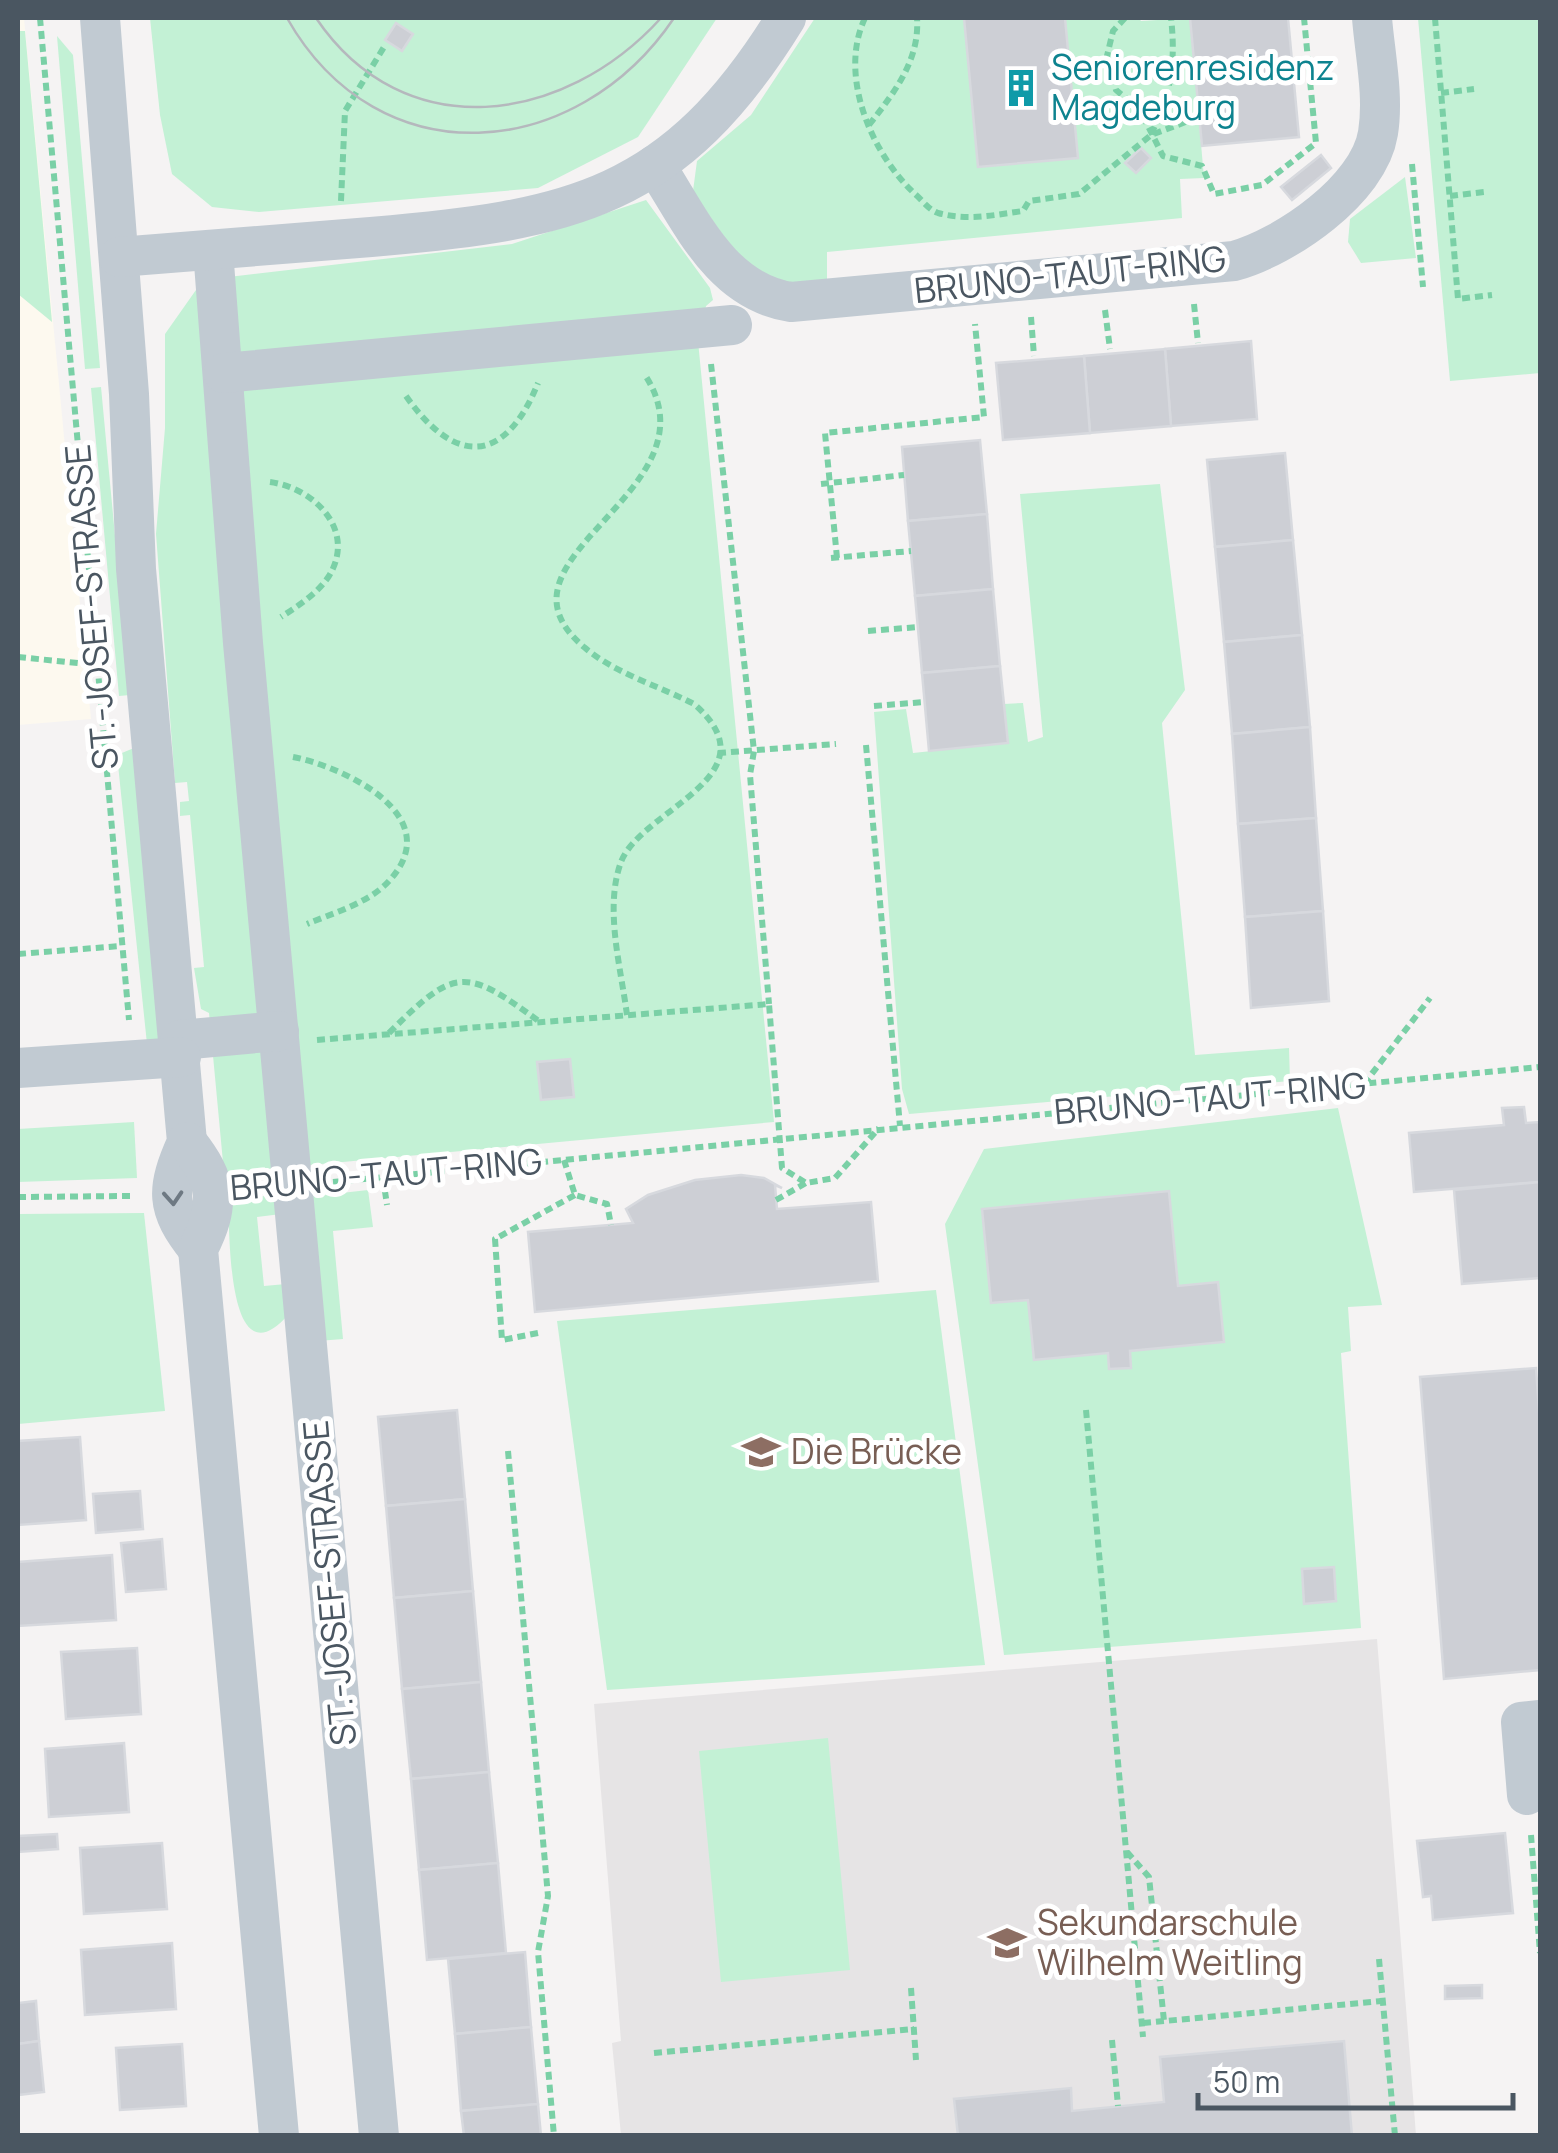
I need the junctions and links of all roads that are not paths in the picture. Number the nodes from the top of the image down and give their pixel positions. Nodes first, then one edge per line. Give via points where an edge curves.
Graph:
1 (100, 18) edge
2 (786, 18) edge
3 (1372, 18) edge
4 (655, 165) junction
5 (213, 250) junction
6 (120, 258) junction
7 (719, 327) road end
8 (224, 373) junction
9 (289, 1036) junction
10 (180, 1049) junction
11 (18, 1068) edge
12 (188, 1142) junction
13 (198, 1248) junction
14 (1540, 1720) edge
15 (1527, 1796) road end
16 (279, 2136) edge
17 (379, 2136) edge

1 - 6 street, ST.-JOSEF-STRASSE
2 - 4 street via 724,106
3 - 4 street, BRUNO-TAUT-RING via 1379,96 1371,157 1320,213 1267,252 1234,261 791,302 763,298 720,262
4 - 5 street via 538,218
5 - 6 street
5 - 8 street, ST.-JOSEF-STRASSE
6 - 10 street, ST.-JOSEF-STRASSE via 136,569
7 - 8 street
8 - 9 street, ST.-JOSEF-STRASSE via 271,944
9 - 10 street
9 - 17 street, ST.-JOSEF-STRASSE via 296,1185
10 - 11 street via 134,1061
10 - 12 street, ST.-JOSEF-STRASSE
12 - 13 street, ST.-JOSEF-STRASSE via 209,1170 212,1190 214,1218
12 -> 13 street, ST.-JOSEF-STRASSE via 172,1174 172,1192 175,1220
13 - 16 street, ST.-JOSEF-STRASSE
14 - 15 street via 1521,1722

